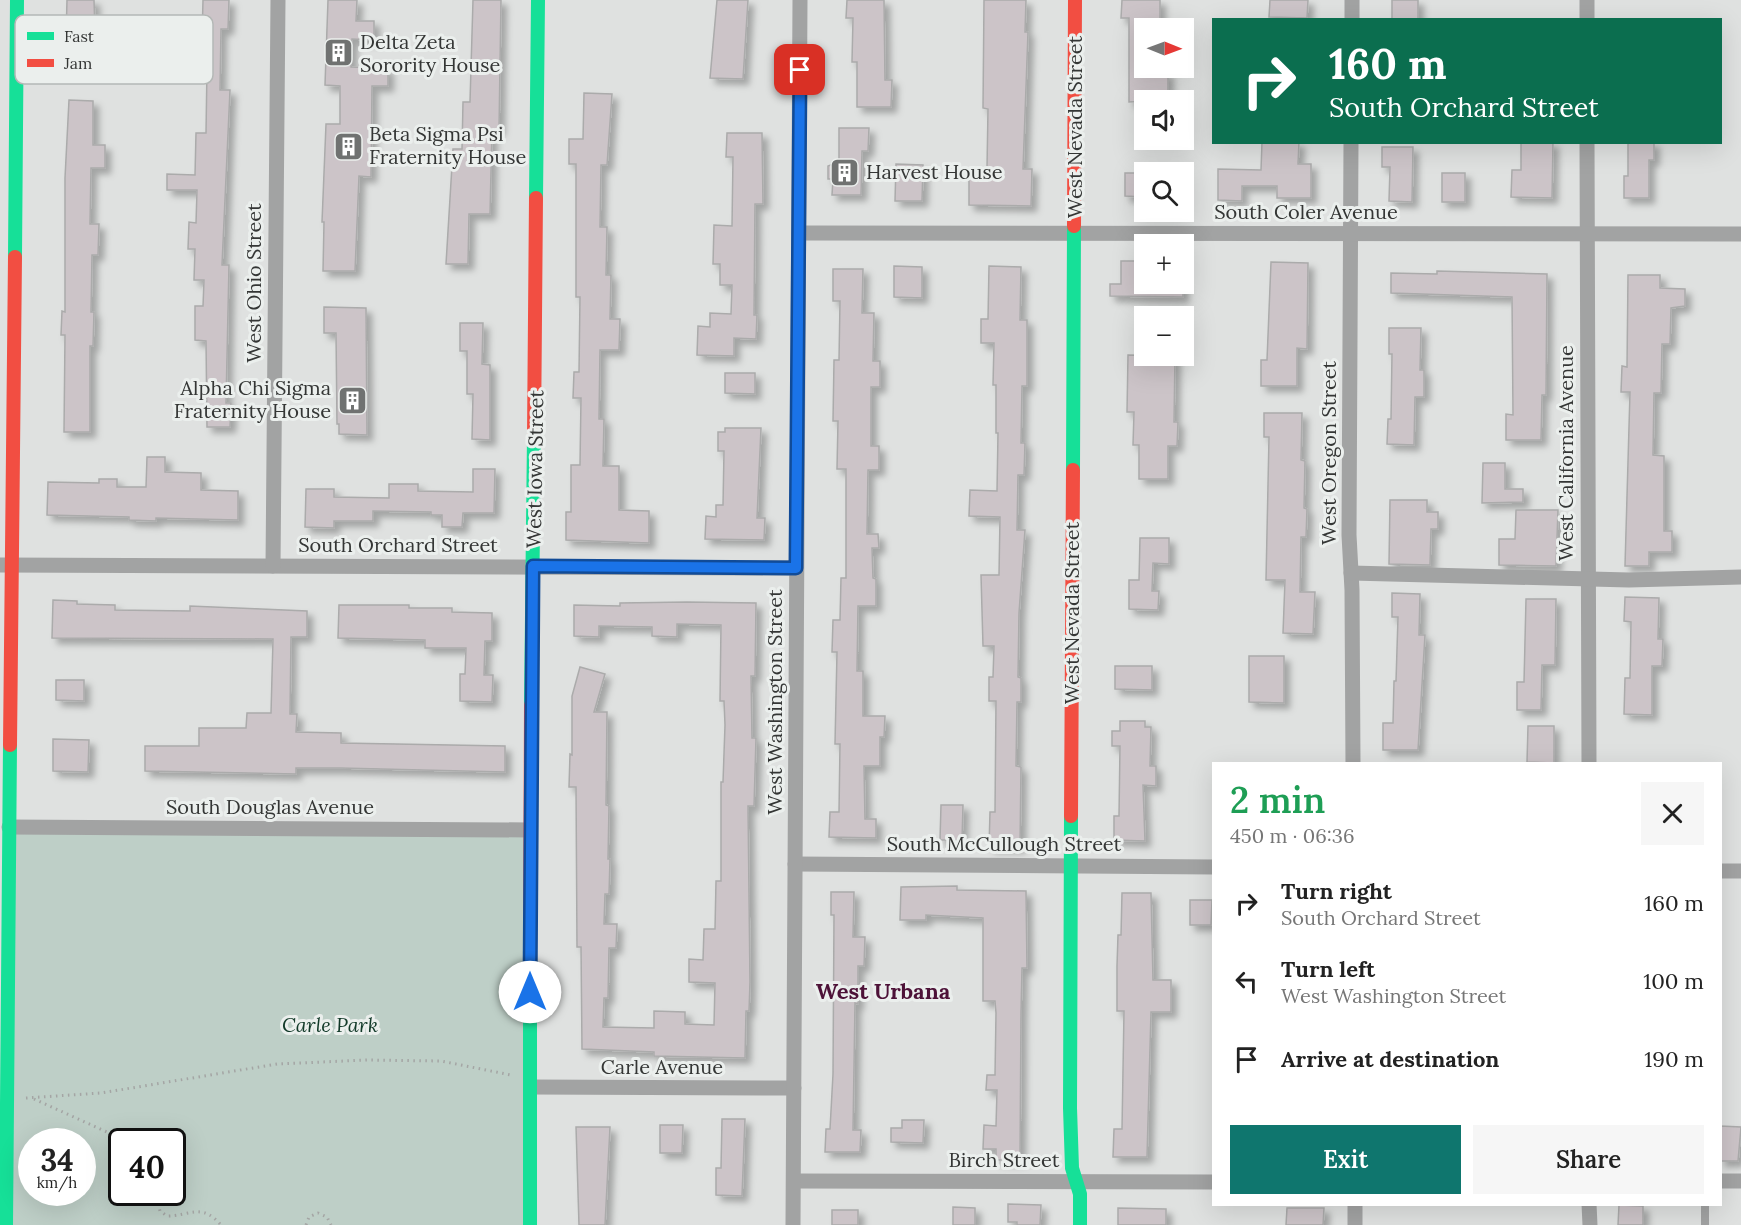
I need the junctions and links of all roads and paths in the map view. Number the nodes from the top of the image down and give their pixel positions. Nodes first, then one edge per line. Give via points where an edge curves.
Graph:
1 (17, 0) edge
2 (278, 0) edge
3 (538, 0) edge
4 (800, 0) edge
5 (1075, 0) edge
6 (1352, 0) edge
7 (1587, 0) edge
8 (17, 15) edge
9 (1352, 18) edge
10 (1587, 18) edge
11 (15, 84) edge
12 (1351, 144) edge
13 (1587, 144) edge
14 (1074, 232) junction
15 (799, 233) junction
16 (1350, 233) junction
17 (1587, 234) junction
18 (1741, 234) edge
19 (6, 565) edge
20 (273, 566) junction
21 (533, 566) junction
22 (796, 568) junction
23 (1351, 573) junction
24 (1741, 577) edge
25 (1588, 578) junction
26 (1353, 762) edge
27 (1589, 762) edge
28 (9, 827) junction
29 (530, 830) junction
30 (795, 864) junction
31 (1070, 866) junction
32 (1212, 867) edge
33 (1722, 871) edge
34 (1741, 871) edge
35 (526, 1082) junction
36 (794, 1088) junction
37 (9, 1091) edge
38 (31, 1099) junction
39 (108, 1132) edge
40 (794, 1181) junction
41 (1076, 1181) junction
42 (1722, 1181) edge
43 (1741, 1181) edge
44 (1212, 1182) edge
45 (159, 1206) edge
46 (1355, 1206) edge
47 (1589, 1206) edge
48 (1705, 1206) edge
49 (6, 1225) edge
50 (221, 1225) edge
51 (306, 1225) edge
52 (331, 1225) edge
53 (530, 1225) edge
54 (793, 1225) edge
55 (1080, 1225) edge
56 (1355, 1225) edge
57 (1590, 1225) edge
58 (1705, 1225) edge

1 - 8 street
2 - 20 street, West Ohio Street
3 - 21 street, West Iowa Street
4 - 15 street, West Washington Street
5 - 14 street, West Nevada Street
6 - 9 street
7 - 10 street
11 - 19 street
12 - 16 street, West Oregon Street
13 - 17 street, West California Avenue
14 - 15 street, South Coler Avenue
14 - 16 street, South Coler Avenue
14 - 31 street, West Nevada Street
15 - 22 street, West Washington Street
16 - 17 street, South Coler Avenue
16 - 23 street, West Oregon Street
17 - 18 street, South Coler Avenue
17 - 25 street, West California Avenue
19 - 20 street, South Orchard Street
19 - 28 street
20 - 21 street, South Orchard Street
21 - 22 street, South Orchard Street
21 - 29 street, West Iowa Street
22 - 30 street, West Washington Street
23 - 25 street
23 - 26 street, West Oregon Street
24 - 25 street
25 - 27 street, West California Avenue
28 - 29 street, South Douglas Avenue
28 - 37 street
29 - 35 street, West Iowa Street
30 - 31 street, South McCullough Street
30 - 36 street, West Washington Street
31 - 32 street, South McCullough Street
31 - 41 street, West Nevada Street via 1070,1108
33 - 34 street
35 - 36 street, Carle Avenue
35 - 38 path via 441,1061 367,1060 277,1065 101,1094
35 - 53 street, West Iowa Street
36 - 40 street, West Washington Street
37 - 38 path
37 - 49 street
38 - 39 path
40 - 41 street, Birch Street
40 - 54 street, West Washington Street
41 - 44 street, Birch Street
41 - 55 street, West Nevada Street
42 - 43 street
45 - 50 path via 167,1216 198,1211 210,1214
46 - 56 street
47 - 57 street
48 - 58 lane
51 - 52 path via 309,1216 318,1213 327,1217

